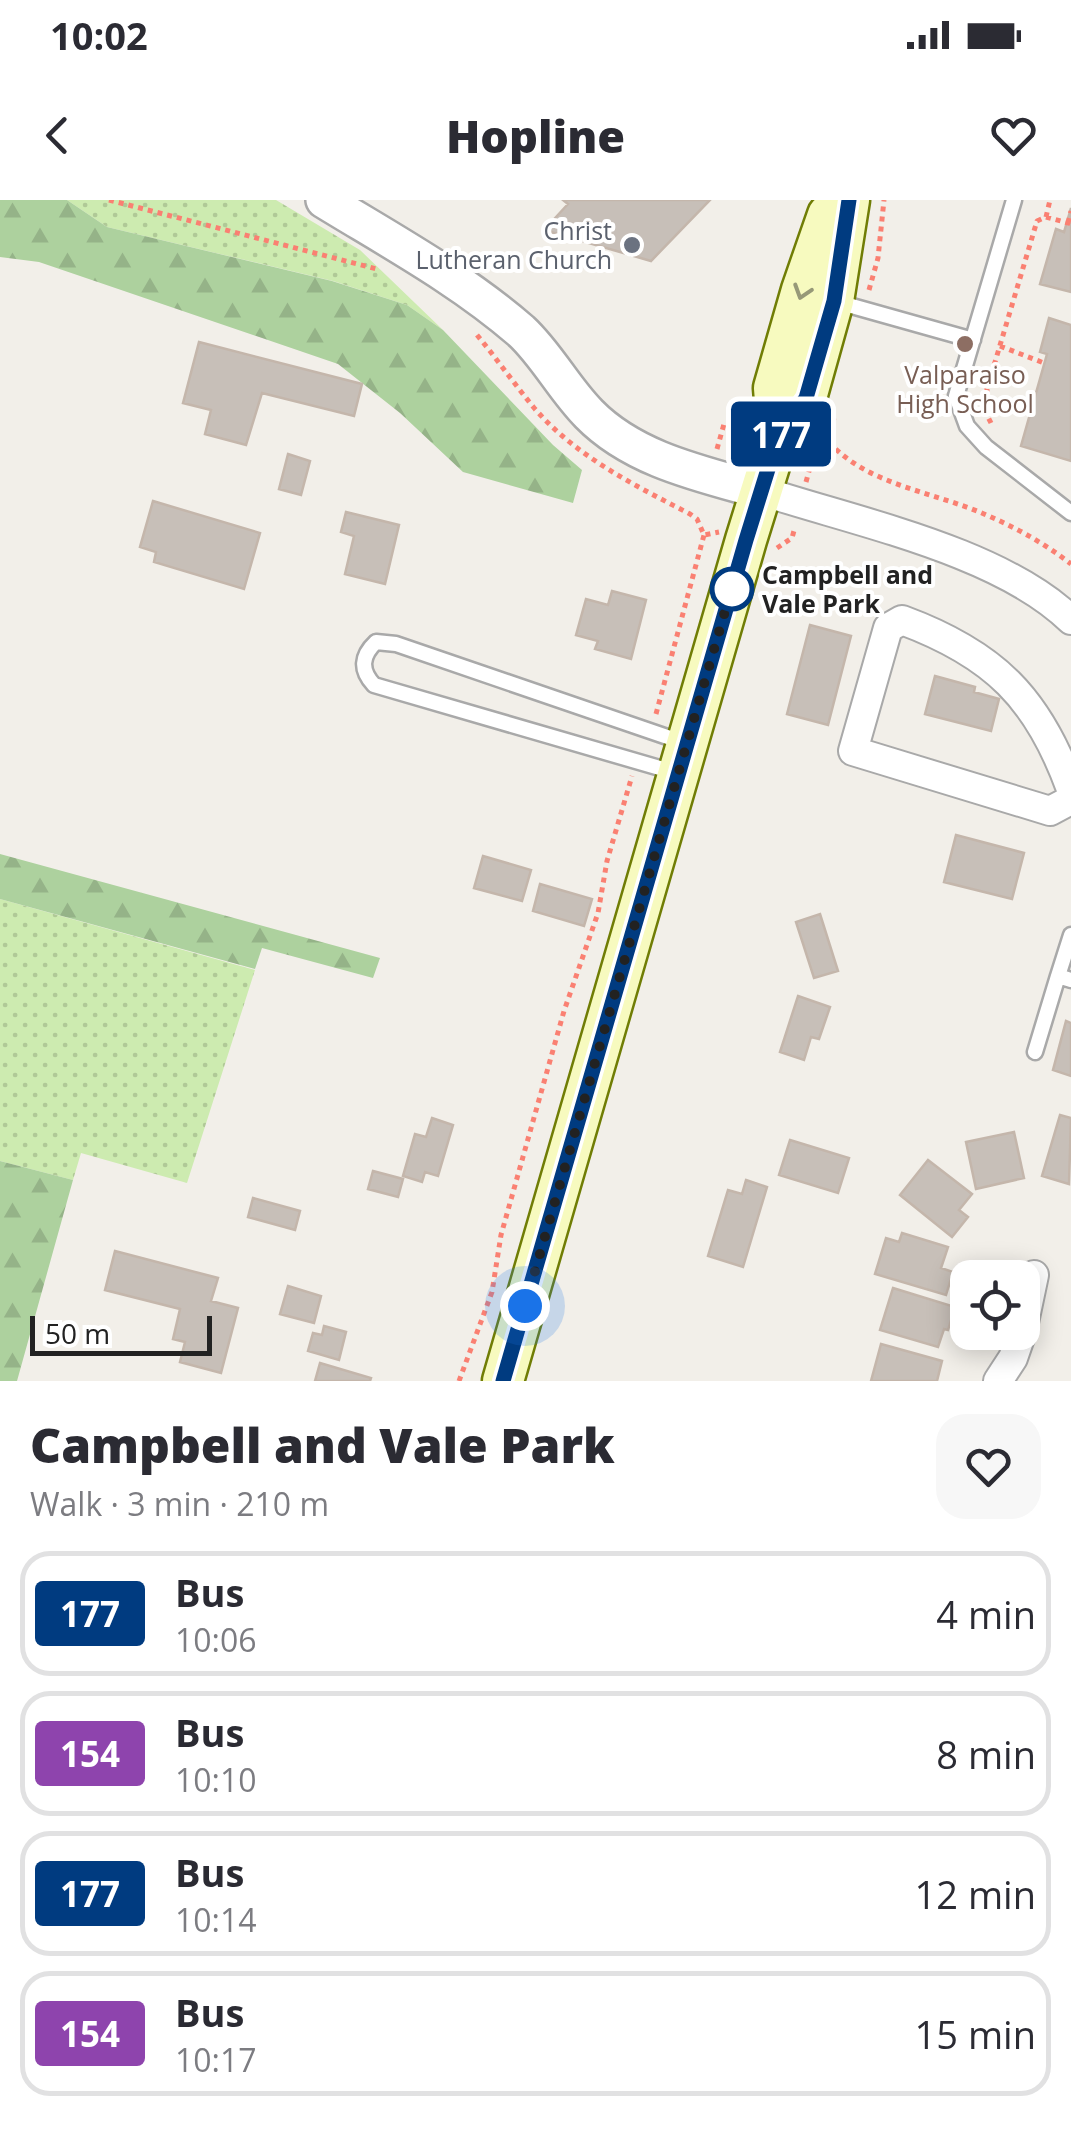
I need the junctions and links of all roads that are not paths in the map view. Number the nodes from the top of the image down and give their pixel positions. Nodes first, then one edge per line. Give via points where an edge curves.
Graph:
1 (324, 200) edge
2 (834, 200) edge
3 (849, 200) edge
4 (1014, 200) edge
5 (834, 301) junction
6 (973, 340) junction
7 (778, 437) junction
8 (762, 491) junction
9 (1071, 513) edge
10 (1071, 620) edge
11 (671, 749) junction
12 (1071, 789) edge
13 (1071, 800) edge
14 (1071, 935) edge
15 (1065, 978) edge
16 (1036, 1052) dead end
17 (1016, 1350) edge
18 (503, 1381) edge
19 (998, 1381) edge

1 - 8 street via 458,281 524,334 613,434 675,466
2 -> 7 main road via 774,388
3 - 5 main road
4 - 6 lane
5 - 6 lane
5 - 7 main road via 806,398
6 - 9 lane via 956,396 966,426
7 - 8 main road
8 - 10 street via 988,566
8 - 11 main road
11 - 11 lane via 637,762 374,686 363,663 376,642 396,644
11 - 18 main road
12 - 13 street via 1039,718 994,667 943,635 902,620 888,628 853,751 1050,811
14 - 15 lane
15 - 16 lane
17 - 19 street

